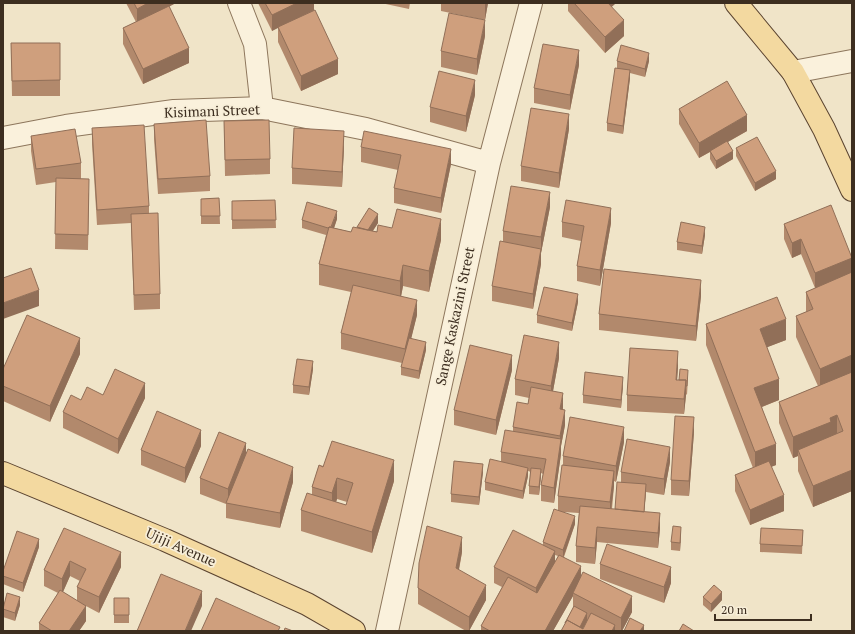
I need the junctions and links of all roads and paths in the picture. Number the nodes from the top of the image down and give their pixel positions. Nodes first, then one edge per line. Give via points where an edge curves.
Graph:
1 (239, 3) edge
2 (531, 3) edge
3 (736, 3) edge
4 (852, 61) edge
5 (793, 72) junction
6 (262, 108) junction
7 (3, 138) edge
8 (489, 163) junction
9 (852, 190) edge
10 (3, 473) edge
11 (354, 631) edge
12 (387, 631) edge

1 - 6 street via 255,44
2 - 8 street, Sange Kaskazini Street
3 - 5 main road
4 - 5 street
5 - 9 main road via 824,129
6 - 7 street, Kisimani Street via 174,111 66,126
6 - 8 street, Kisimani Street via 366,129
8 - 12 street, Sange Kaskazini Street
10 - 11 main road, Ujiji Avenue via 165,540 308,604

